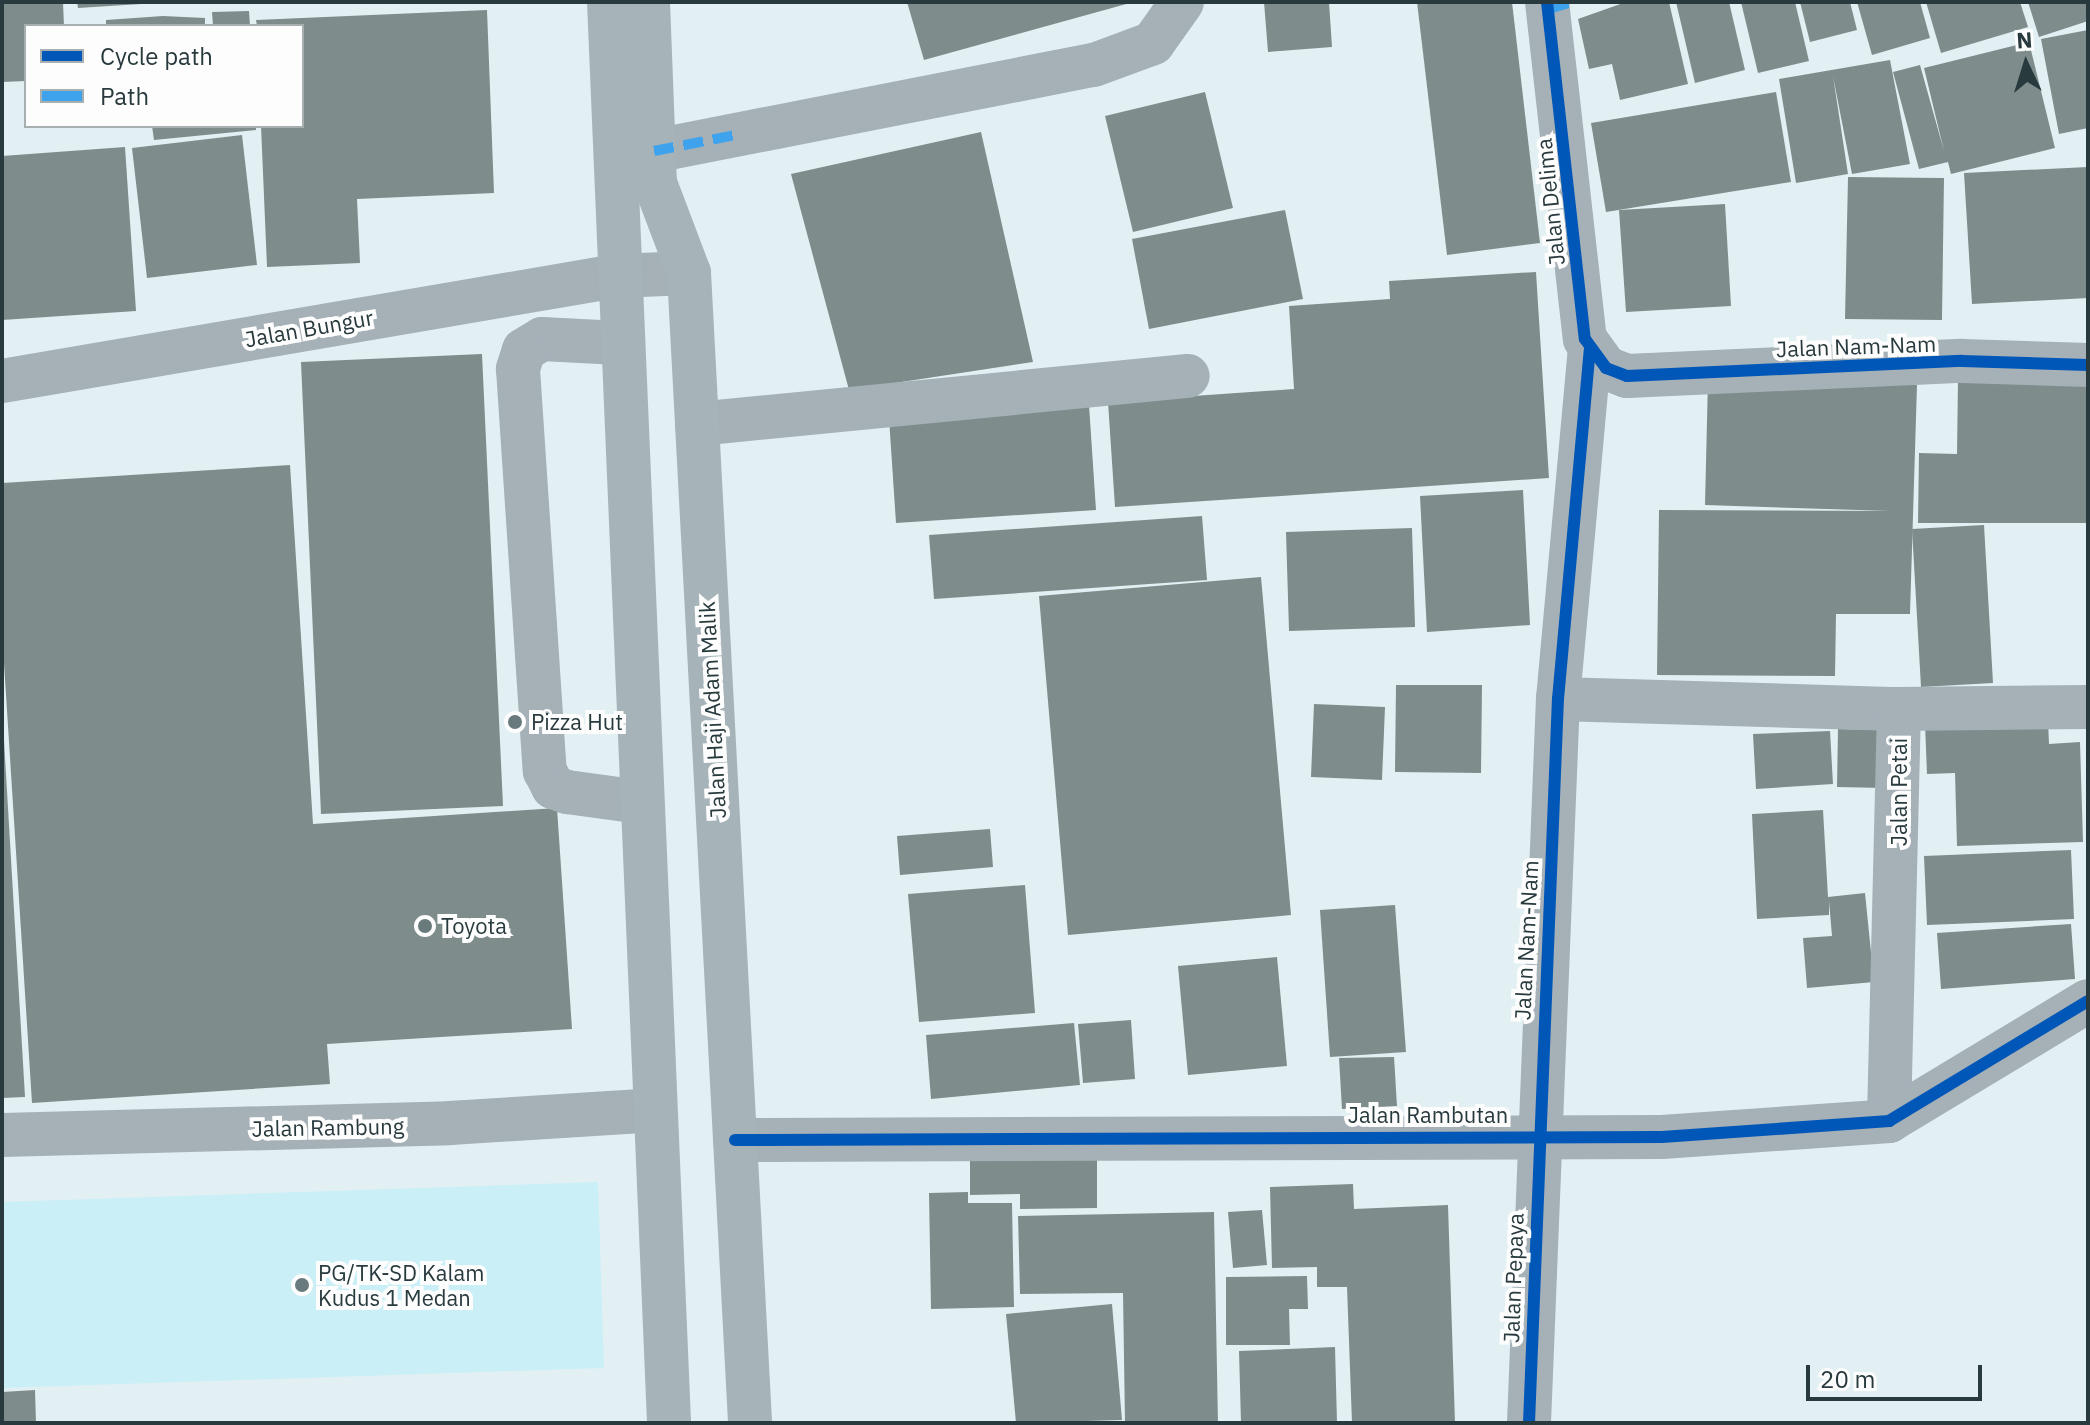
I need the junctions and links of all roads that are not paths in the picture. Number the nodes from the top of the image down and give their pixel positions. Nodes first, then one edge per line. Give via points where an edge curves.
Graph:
1 (609, 2) edge
2 (648, 2) edge
3 (1182, 2) edge
4 (1556, 4) edge
5 (654, 151) junction
6 (689, 273) junction
7 (616, 276) junction
8 (619, 343) junction
9 (1590, 350) junction
10 (2088, 365) edge
11 (1188, 376) dead end
12 (2, 381) edge
13 (697, 424) junction
14 (1558, 699) junction
15 (2088, 707) edge
16 (1899, 709) junction
17 (640, 802) junction
18 (2088, 1001) edge
19 (654, 1110) junction
20 (1889, 1121) junction
21 (2, 1135) edge
22 (1537, 1135) junction
23 (735, 1140) junction
24 (669, 1423) edge
25 (750, 1423) edge
26 (1529, 1423) edge

1 - 7 main road
2 - 5 main road, Jalan Haji Adam Malik
3 - 5 street via 1153,43 1094,65
4 - 9 street, Jalan Delima
5 - 6 main road, Jalan Haji Adam Malik via 655,183
6 - 7 street, Jalan Bungur
6 - 13 main road, Jalan Haji Adam Malik
7 - 8 main road
7 - 12 street, Jalan Bungur
8 - 17 main road
8 - 17 street via 542,339 524,350 518,369 545,771 553,787 567,792
9 - 10 street, Jalan Nam-Nam via 1627,376 1962,361
9 - 14 street, Jalan Delima
11 - 13 street
13 - 23 main road, Jalan Haji Adam Malik
14 - 16 street, Jalan Petai
14 - 22 street, Jalan Nam-Nam
15 - 16 street
16 - 20 street, Jalan Petai
17 - 19 main road
18 - 20 street, Jalan Rambutan
19 - 21 street, Jalan Rambung
19 - 24 main road
20 - 22 street, Jalan Rambutan via 1662,1137
22 - 23 street, Jalan Rambutan
22 - 26 street, Jalan Pepaya
23 - 25 main road, Jalan Haji Adam Malik

